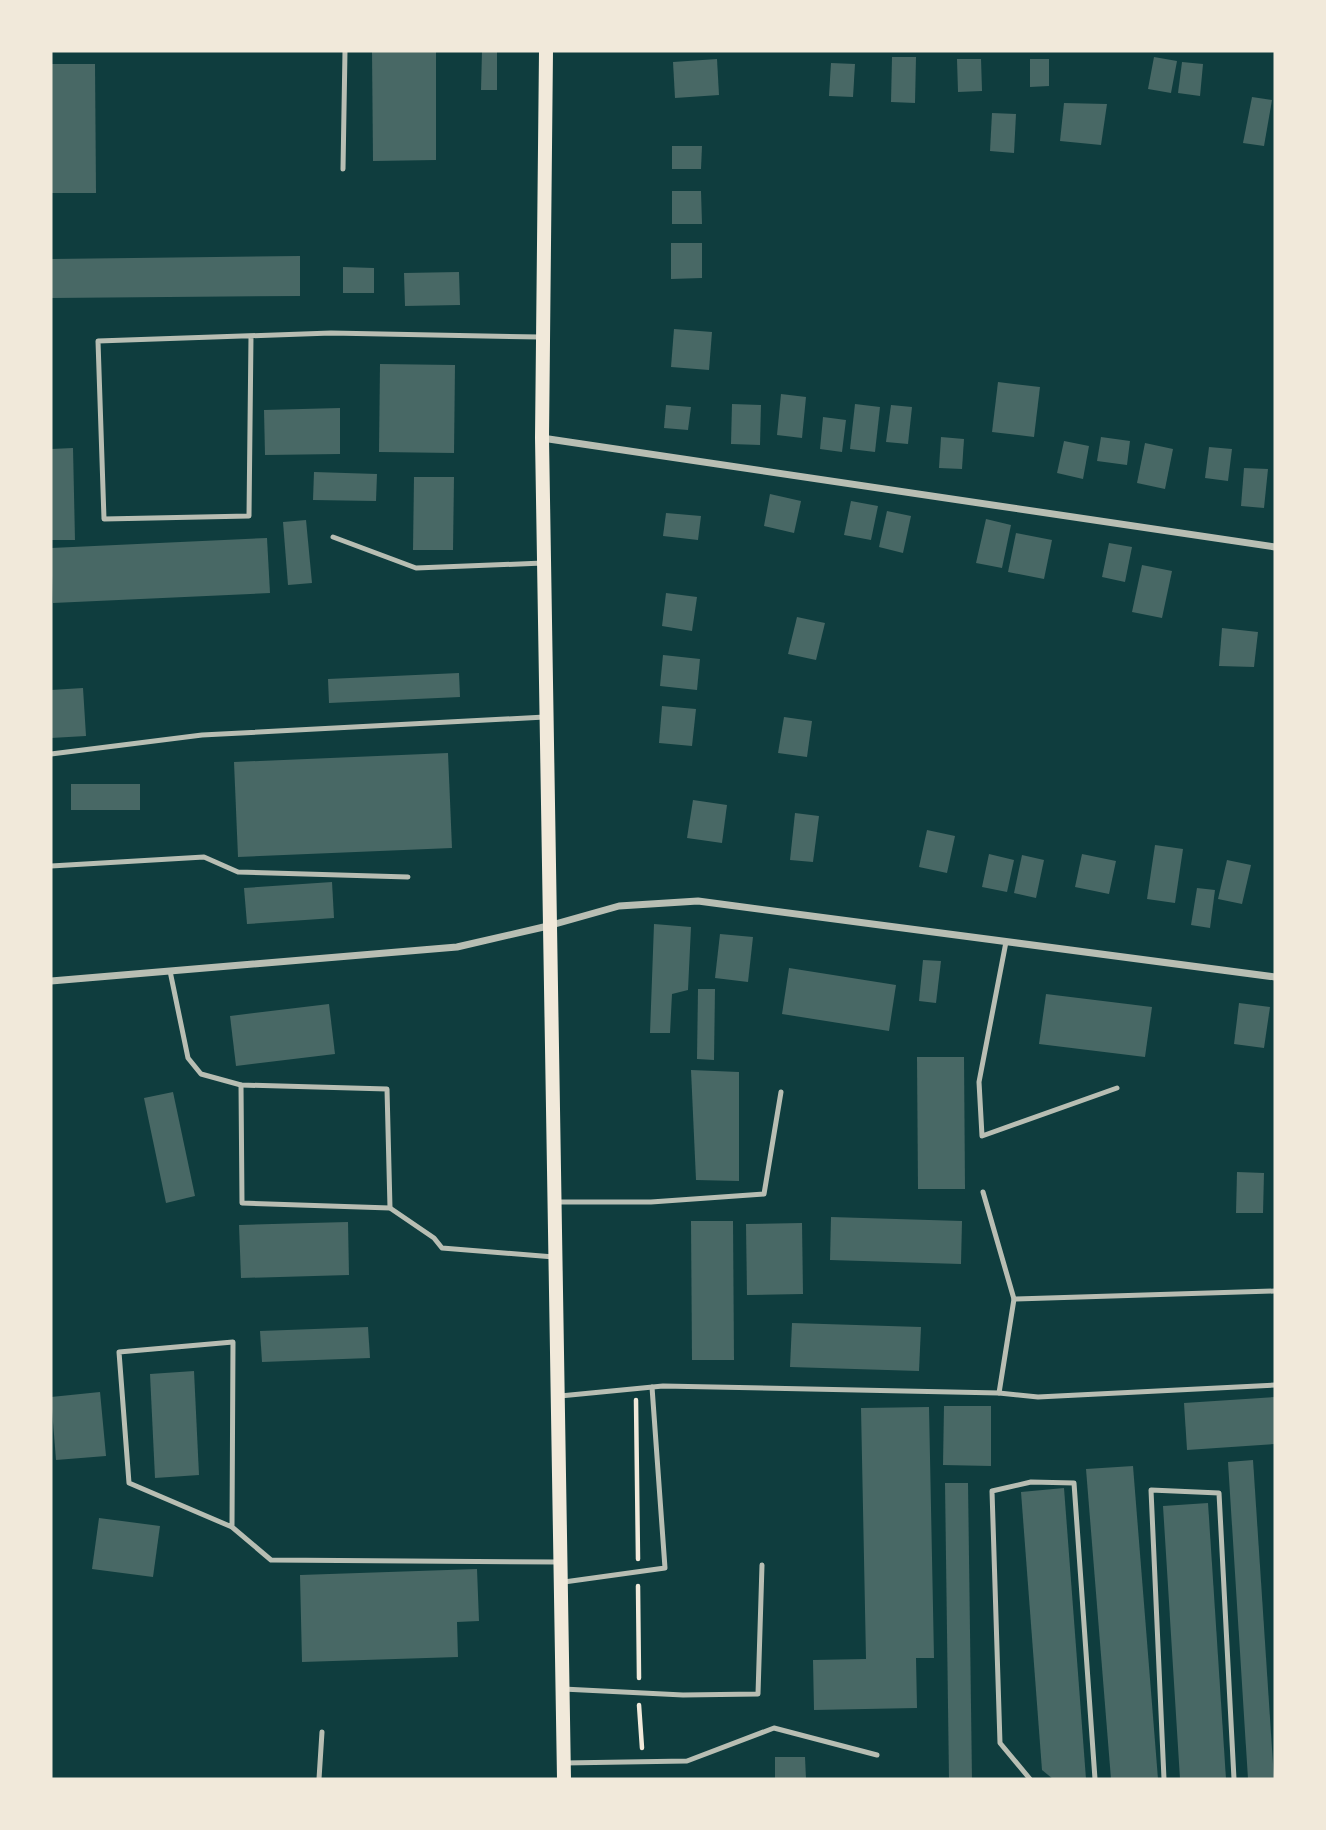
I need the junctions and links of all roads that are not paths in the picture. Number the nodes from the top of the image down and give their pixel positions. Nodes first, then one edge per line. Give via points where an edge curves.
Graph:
1 (345, 51) edge
2 (546, 51) edge
3 (343, 169) dead end
4 (251, 336) junction
5 (543, 337) junction
6 (542, 438) junction
7 (332, 537) dead end
8 (1275, 547) edge
9 (543, 563) junction
10 (545, 717) junction
11 (51, 754) edge
12 (51, 866) edge
13 (408, 877) dead end
14 (548, 926) junction
15 (1006, 942) junction
16 (170, 971) junction
17 (1275, 977) edge
18 (51, 981) edge
19 (241, 1085) junction
20 (1117, 1088) dead end
21 (782, 1092) dead end
22 (983, 1192) dead end
23 (553, 1202) junction
24 (390, 1208) junction
25 (555, 1257) junction
26 (1275, 1291) edge
27 (1014, 1300) junction
28 (1275, 1385) edge
29 (652, 1387) junction
30 (999, 1393) junction
31 (557, 1396) junction
32 (232, 1527) junction
33 (560, 1562) junction
34 (762, 1565) dead end
35 (561, 1583) junction
36 (563, 1689) junction
37 (322, 1732) dead end
38 (877, 1755) dead end
39 (564, 1763) junction
40 (319, 1779) edge
41 (564, 1779) edge
42 (1030, 1779) edge
43 (1095, 1779) edge
44 (1164, 1779) edge
45 (1234, 1779) edge

1 - 3 lane
2 - 5 main road
4 - 4 lane via 249,516 104,519 99,341
4 - 5 lane
5 - 6 main road
6 - 8 street
6 - 9 main road
7 - 9 lane via 416,568
9 - 10 main road
10 - 11 lane via 202,735
10 - 14 main road
12 - 13 lane via 204,857 238,872
14 - 15 street via 619,906 698,901
14 - 16 street via 457,947
14 - 23 main road
15 - 17 street
15 - 20 lane via 979,1082 982,1136
16 - 18 street
16 - 19 lane via 188,1058 201,1074
19 - 24 lane via 387,1089
19 - 24 lane via 242,1203
21 - 23 lane via 764,1194 651,1202
22 - 27 lane
23 - 25 main road
24 - 25 lane via 442,1248
25 - 31 main road
26 - 27 lane
27 - 30 lane
28 - 30 lane via 1038,1397
29 - 30 lane
29 - 31 lane
29 - 35 lane via 665,1569
31 - 33 main road
32 - 32 lane via 130,1483 118,1352 233,1342
32 - 33 lane via 271,1560
33 - 35 main road
34 - 36 lane via 758,1694
35 - 36 main road
36 - 39 main road
37 - 40 lane
38 - 39 lane via 774,1728 687,1761
39 - 41 main road
42 - 43 lane via 1000,1743 992,1491 1031,1482 1074,1483
44 - 45 lane via 1151,1490 1219,1493

